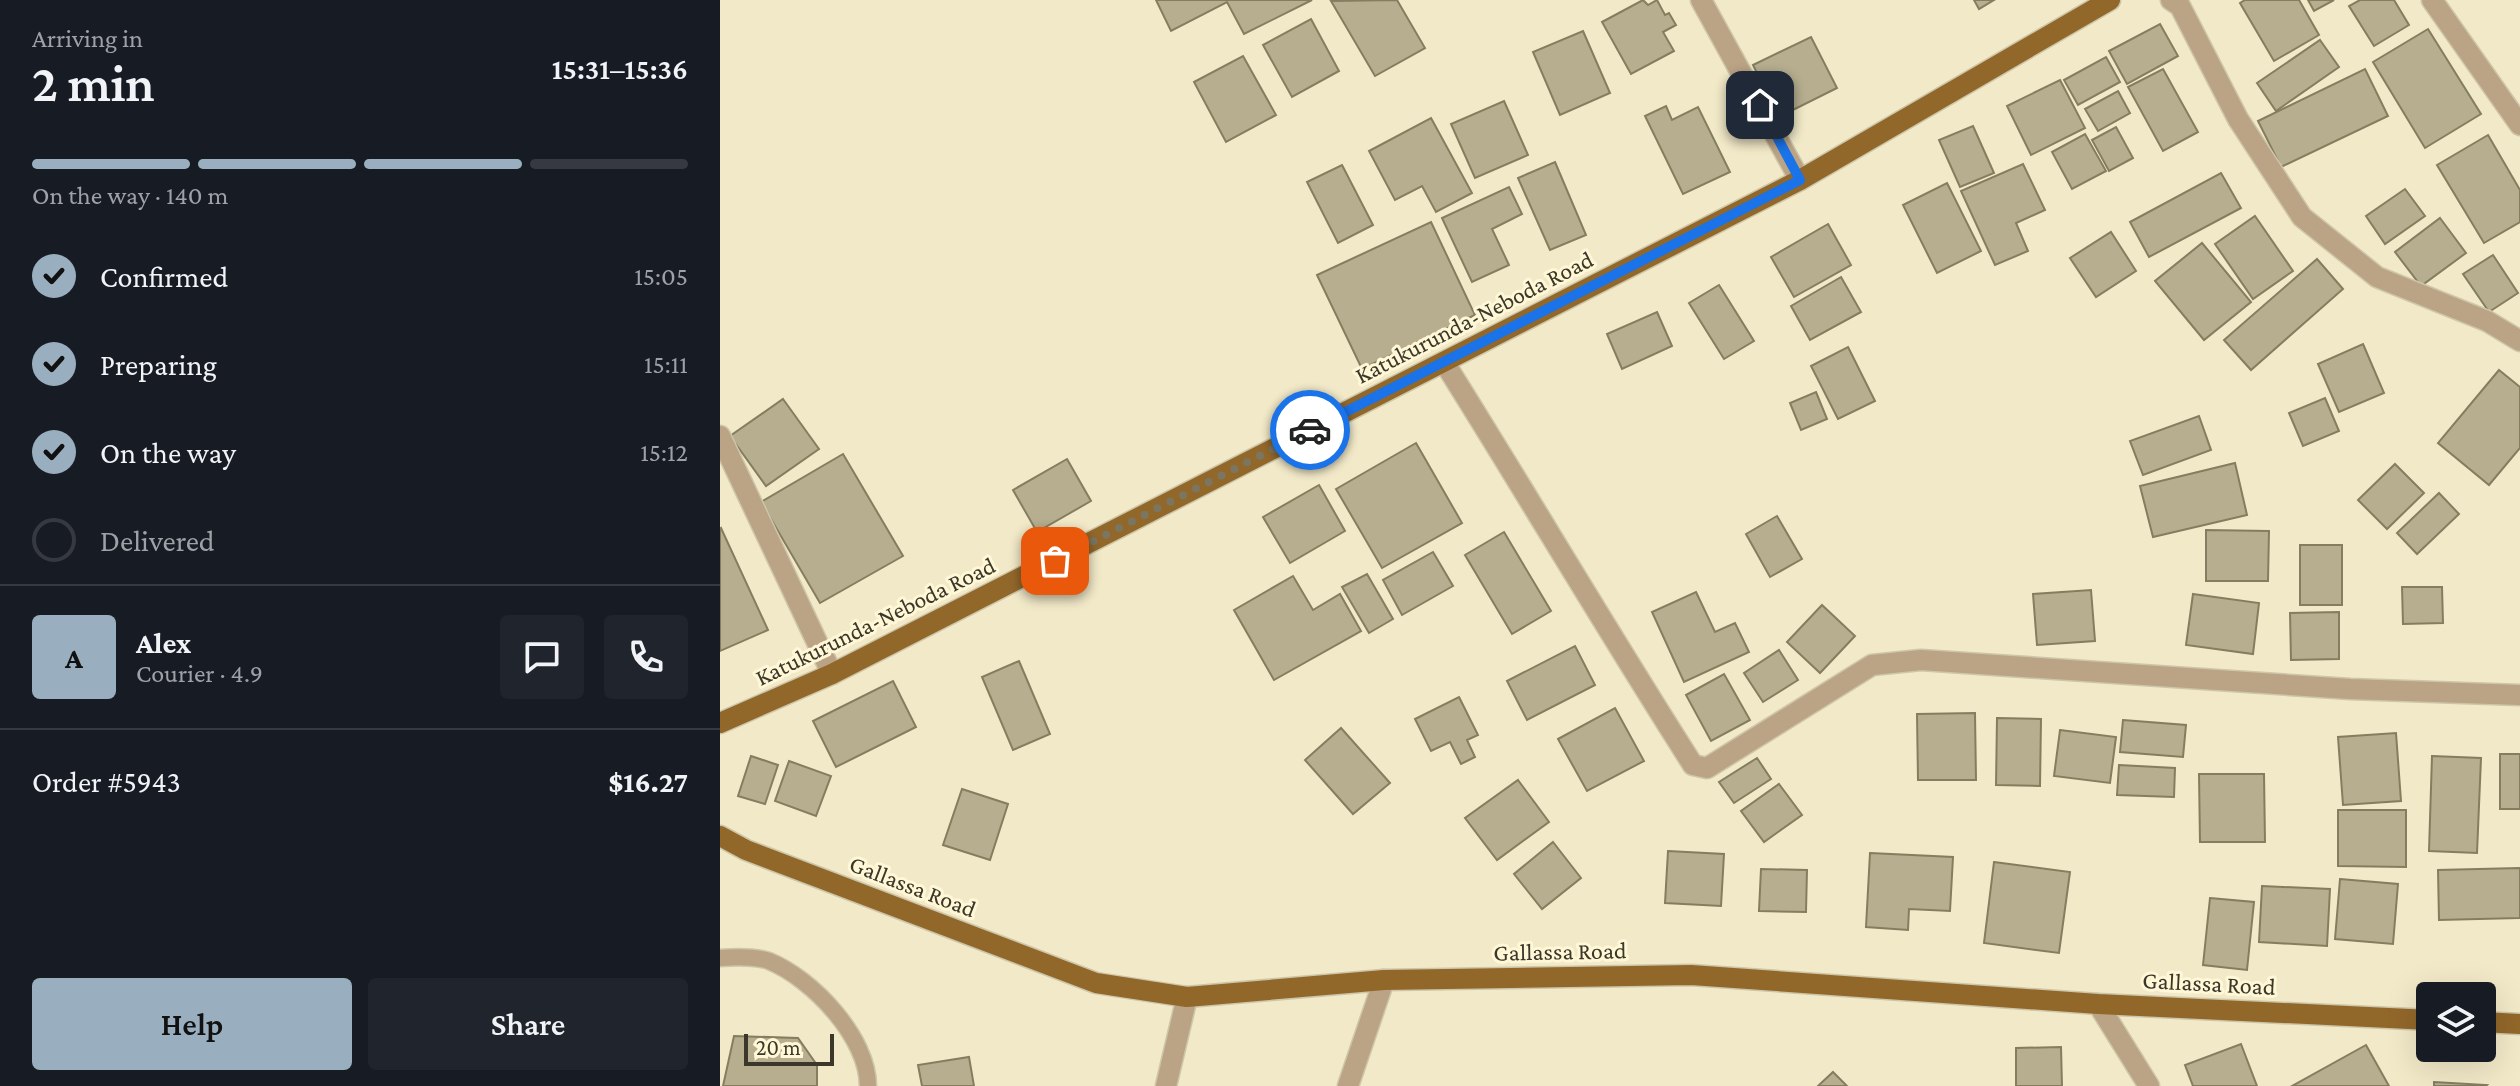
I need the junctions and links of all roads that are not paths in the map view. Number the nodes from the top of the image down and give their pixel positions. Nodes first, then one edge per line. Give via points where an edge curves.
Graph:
1 (1701, 0) edge
2 (2110, 0) edge
3 (2171, 0) edge
4 (2432, 0) edge
5 (2520, 125) edge
6 (1800, 180) junction
7 (2520, 341) edge
8 (1444, 362) junction
9 (720, 436) edge
10 (832, 674) junction
11 (2520, 695) edge
12 (720, 723) edge
13 (720, 836) edge
14 (720, 958) edge
15 (1384, 980) junction
16 (1187, 997) junction
17 (2098, 1004) junction
18 (2416, 1019) edge
19 (2496, 1023) edge
20 (2520, 1024) edge
21 (868, 1086) edge
22 (1166, 1086) edge
23 (1348, 1086) edge
24 (2149, 1086) edge

1 - 6 street
2 - 6 main road, Katukurunda-Neboda Road
3 - 7 street via 2180,6 2238,119 2302,217 2377,277 2487,321
4 - 5 street
6 - 8 main road, Katukurunda-Neboda Road
8 - 10 main road, Katukurunda-Neboda Road
8 - 11 street via 1693,765 1707,768 1872,665 1921,660
9 - 10 street
10 - 12 main road, Katukurunda-Neboda Road
13 - 16 main road, Gallassa Road via 1096,983
14 - 21 lane via 768,960 798,978 851,1030 868,1067
15 - 16 main road, Gallassa Road
15 - 17 main road, Gallassa Road via 1691,975
15 - 23 street
16 - 22 street
17 - 18 main road, Gallassa Road
17 - 24 street
19 - 20 main road

